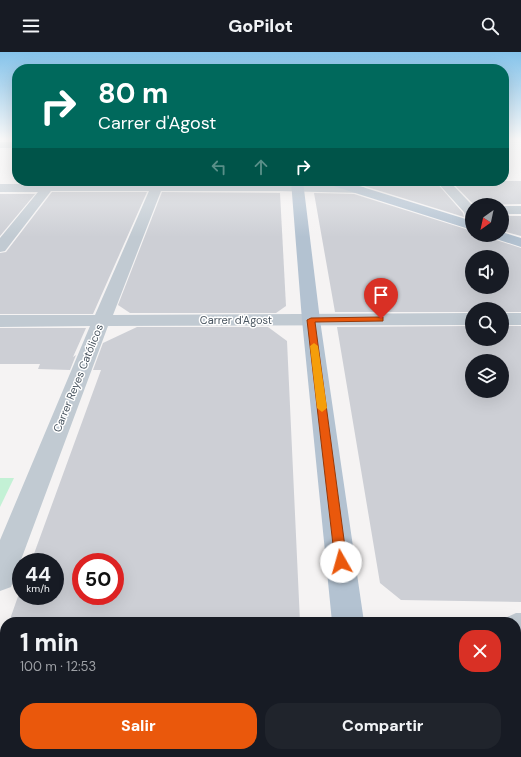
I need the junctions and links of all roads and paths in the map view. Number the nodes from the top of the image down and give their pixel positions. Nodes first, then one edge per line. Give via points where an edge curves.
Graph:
1 (25, 186) edge
2 (48, 186) edge
3 (156, 186) edge
4 (297, 186) edge
5 (318, 186) edge
6 (348, 186) edge
7 (447, 186) edge
8 (0, 188) edge
9 (360, 190) junction
10 (465, 206) edge
11 (509, 210) edge
12 (521, 210) edge
13 (465, 224) edge
14 (509, 239) edge
15 (521, 243) edge
16 (0, 248) edge
17 (465, 319) edge
18 (509, 319) edge
19 (521, 319) edge
20 (101, 320) junction
21 (311, 320) junction
22 (0, 321) edge
23 (0, 576) edge
24 (347, 617) edge

1 - 8 street
2 - 16 street
3 - 20 street, Carrer Reyes Católicos
4 - 21 main road
5 - 9 street
6 - 9 main road
7 - 10 street
9 - 13 main road
11 - 12 street
14 - 15 main road
17 - 21 street, Carrer d'Agost
18 - 19 street
20 - 21 street, Carrer d'Agost
20 - 22 street, Carrer d'Agost
20 - 23 street, Carrer Reyes Católicos
21 - 24 main road

